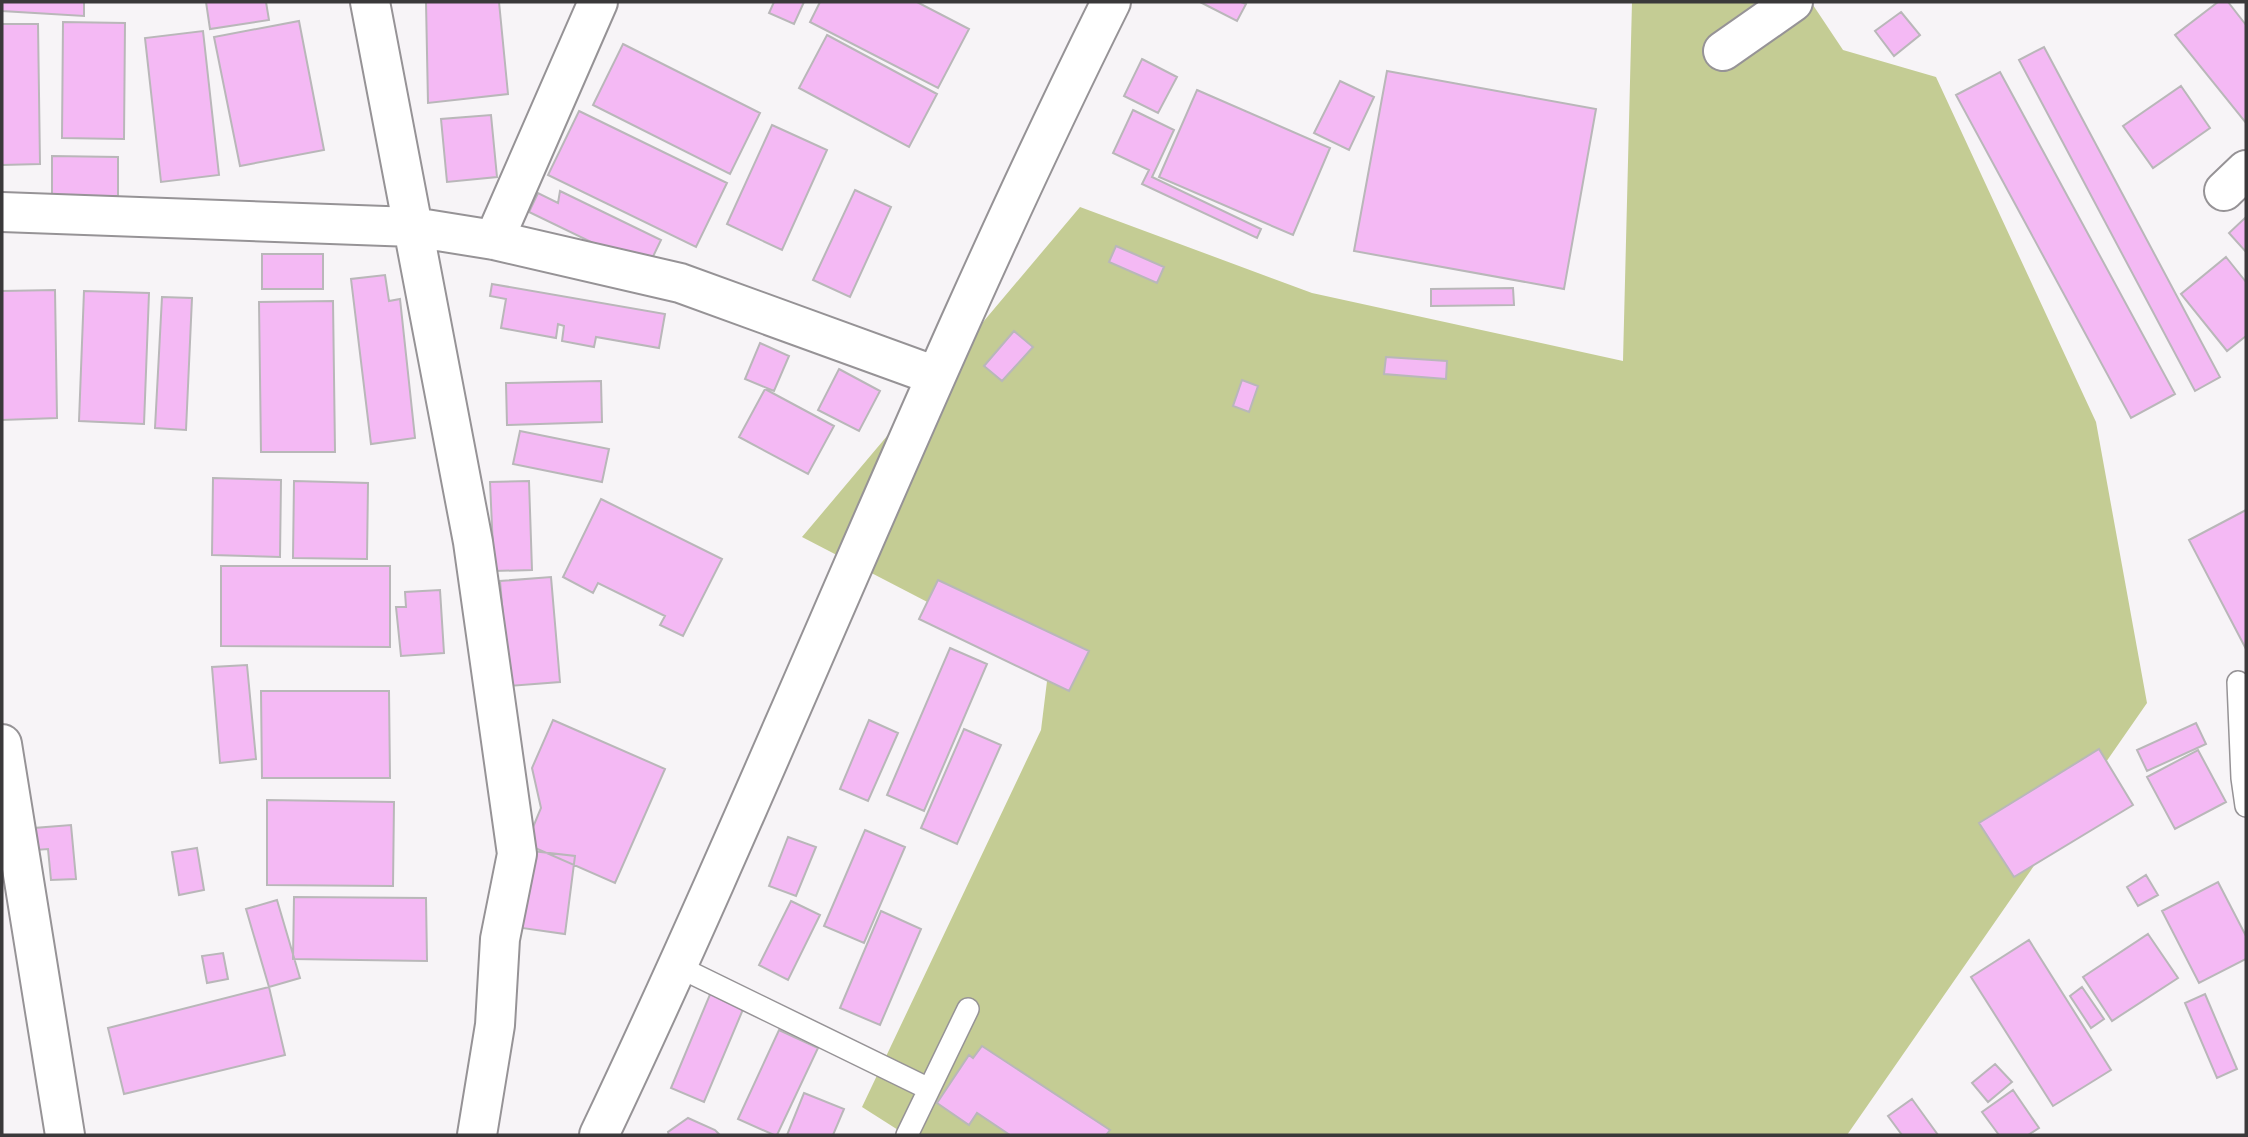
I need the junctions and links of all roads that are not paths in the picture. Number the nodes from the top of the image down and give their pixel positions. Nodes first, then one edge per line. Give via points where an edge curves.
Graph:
1 (370, 2) edge
2 (598, 2) edge
3 (1111, 2) edge
4 (1793, 2) edge
5 (1723, 51) dead end
6 (2, 212) edge
7 (413, 227) junction
8 (494, 240) junction
9 (936, 376) junction
10 (2238, 682) dead end
11 (2, 744) edge
12 (2246, 806) edge
13 (679, 967) junction
14 (968, 1009) dead end
15 (929, 1089) junction
16 (65, 1135) edge
17 (477, 1135) edge
18 (599, 1135) edge
19 (907, 1135) edge

1 - 7 street
2 - 8 street
3 - 9 street
4 - 5 street
6 - 7 street
7 - 8 street
7 - 17 street via 473,542 517,854 500,939 495,1025
8 - 9 street via 680,283
9 - 13 street
10 - 12 lane
11 - 16 street
13 - 15 lane
13 - 18 street
14 - 15 lane
15 - 19 lane

